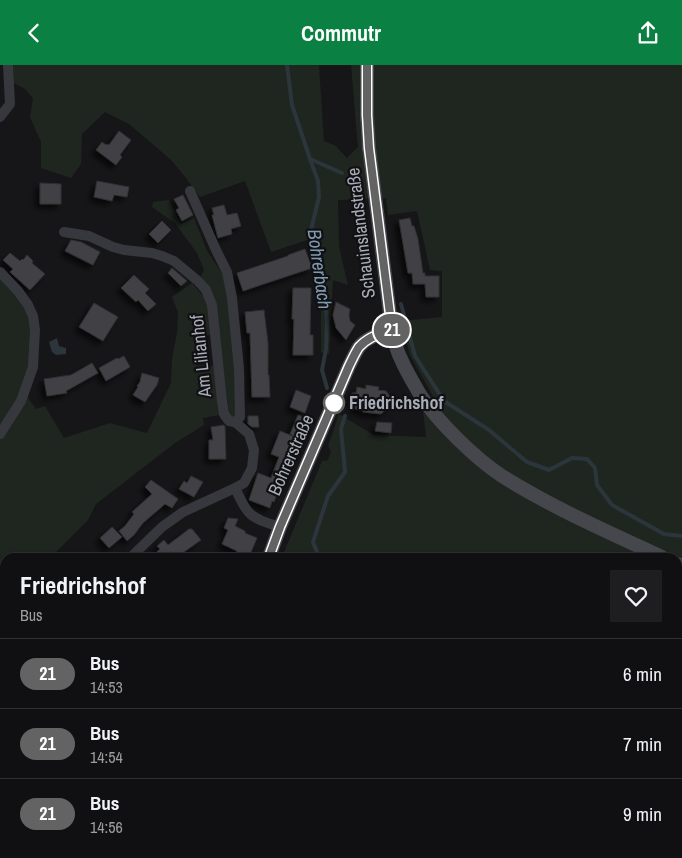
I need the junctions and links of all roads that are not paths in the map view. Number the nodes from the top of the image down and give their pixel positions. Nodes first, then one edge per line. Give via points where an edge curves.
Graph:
1 (8, 65) edge
2 (367, 65) edge
3 (0, 117) edge
4 (190, 191) dead end
5 (64, 233) dead end
6 (0, 272) edge
7 (392, 330) junction
8 (235, 422) junction
9 (0, 435) edge
10 (236, 488) junction
11 (280, 527) junction
12 (135, 553) edge
13 (270, 553) edge
14 (653, 553) edge

1 - 3 street via 10,104
2 - 7 main road, Schauinslandstraße via 369,148
4 - 8 street, Am Lilianhof via 227,272 239,369 240,417
5 - 8 street, Am Lilianhof via 89,236 124,250 162,255 198,281 212,305 224,414 229,421
6 - 9 street via 28,305 34,330 33,367 21,401
7 - 11 main road, Bohrerstraße via 365,341 358,348
7 - 14 main road, Schauinslandstraße via 400,358 421,396 440,420 478,457 541,499
8 - 10 street, Am Lilianhof via 250,434 254,450 252,468 244,483
10 - 11 street via 251,516
10 - 12 street via 182,512
11 - 13 main road, Bohrerstraße

